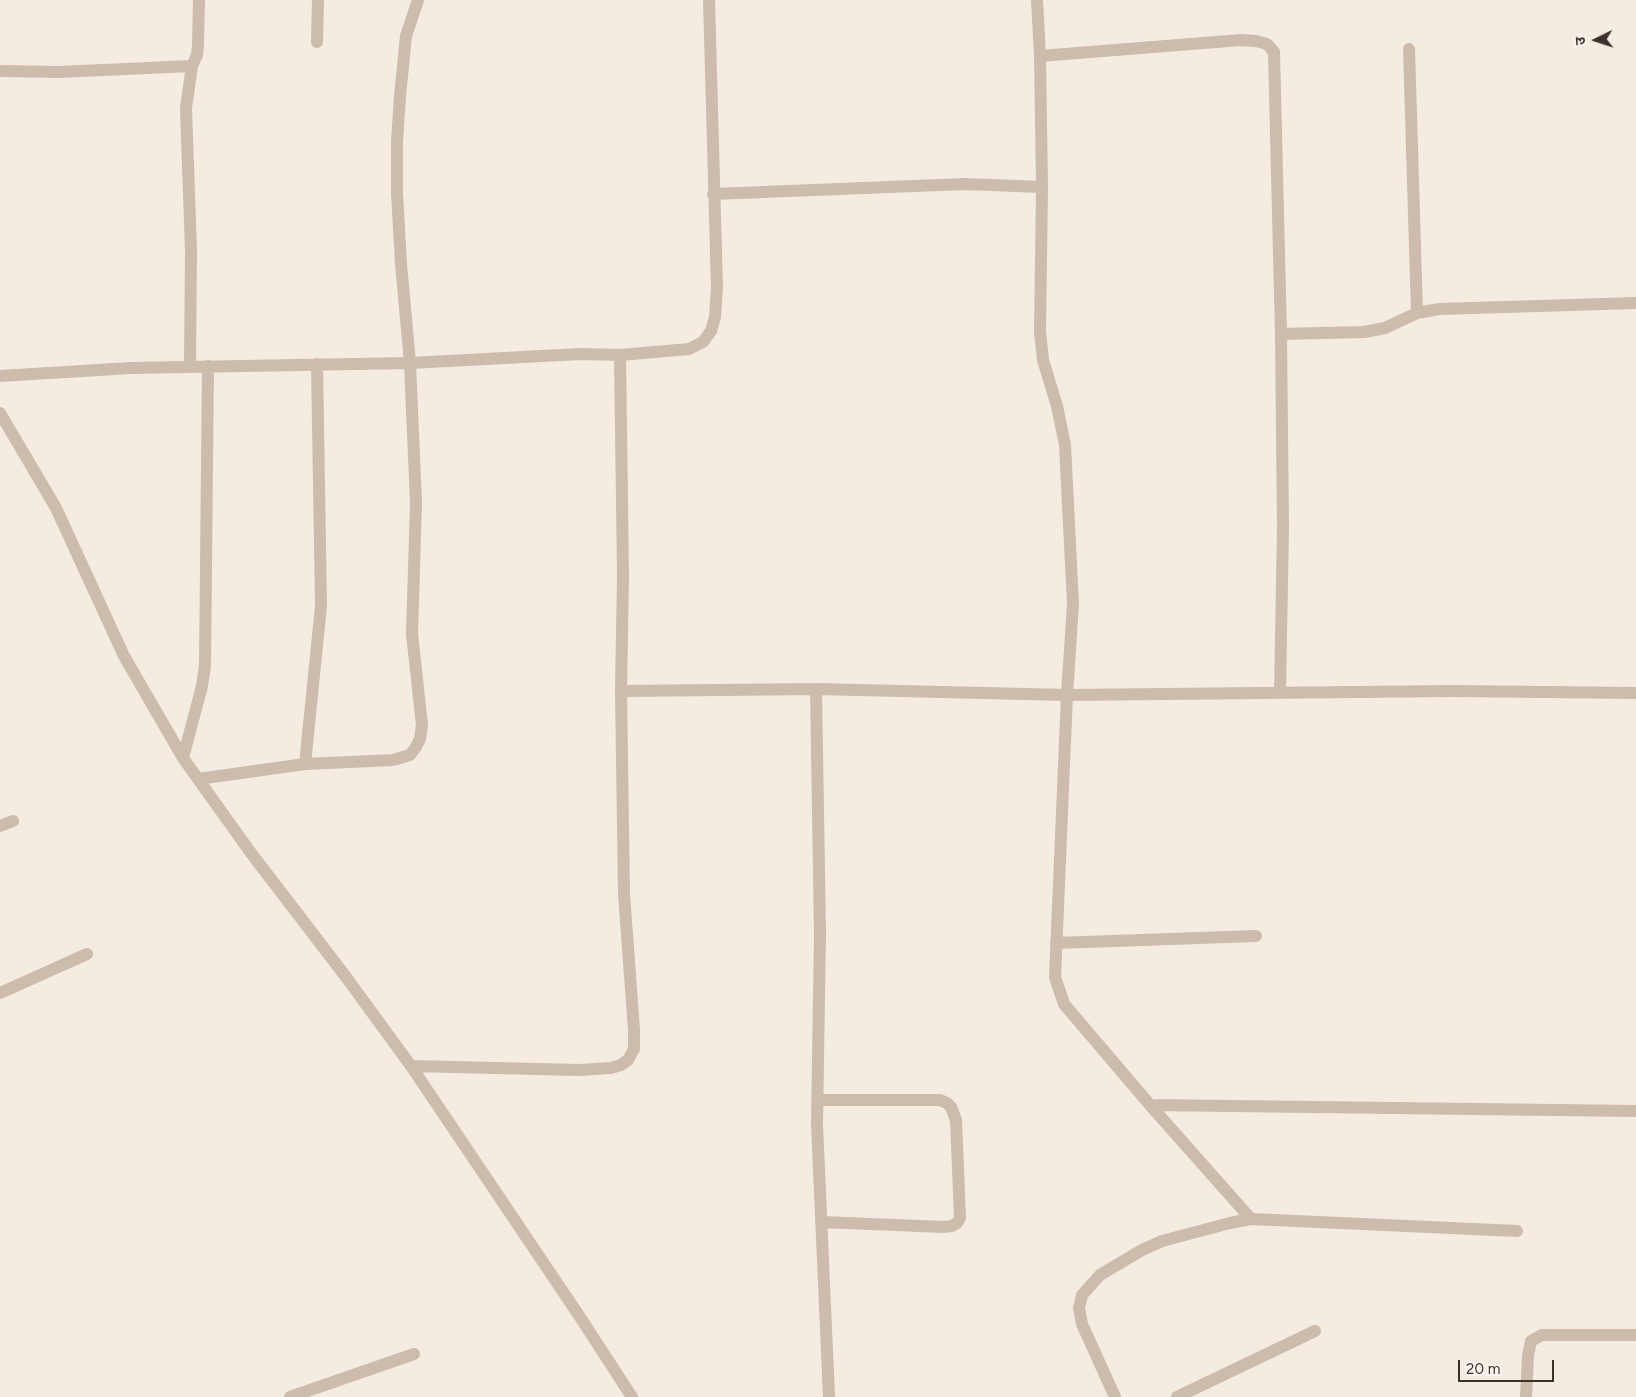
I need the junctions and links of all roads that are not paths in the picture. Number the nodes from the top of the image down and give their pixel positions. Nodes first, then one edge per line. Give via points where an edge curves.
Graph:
1 (199, 0) edge
2 (318, 0) edge
3 (418, 0) edge
4 (709, 0) edge
5 (1037, 0) edge
6 (317, 42) dead end
7 (1409, 50) dead end
8 (1040, 56) junction
9 (192, 66) junction
10 (0, 71) edge
11 (1042, 186) junction
12 (714, 194) junction
13 (1636, 302) edge
14 (1417, 313) junction
15 (1281, 334) junction
16 (620, 355) junction
17 (410, 362) junction
18 (317, 364) junction
19 (190, 366) junction
20 (208, 366) junction
21 (0, 376) edge
22 (0, 413) edge
23 (816, 689) junction
24 (621, 691) junction
25 (1280, 692) junction
26 (1636, 693) edge
27 (1067, 695) junction
28 (183, 758) junction
29 (305, 764) junction
30 (198, 779) junction
31 (13, 821) dead end
32 (0, 826) edge
33 (1256, 936) dead end
34 (1056, 943) junction
35 (87, 954) dead end
36 (0, 993) edge
37 (411, 1066) junction
38 (818, 1100) junction
39 (1150, 1105) junction
40 (1636, 1111) edge
41 (1251, 1219) junction
42 (821, 1222) junction
43 (1517, 1231) dead end
44 (1316, 1331) dead end
45 (1636, 1335) edge
46 (414, 1354) dead end
47 (290, 1397) edge
48 (632, 1397) edge
49 (829, 1397) edge
50 (1114, 1397) edge
51 (1177, 1397) edge
52 (1526, 1397) edge

1 - 9 street via 198,46
2 - 6 street
3 - 17 street via 406,36 397,142 401,264
4 - 12 street
5 - 8 street
7 - 14 street
8 - 11 street
8 - 15 street via 1241,40 1267,44 1274,52
9 - 10 street via 58,72
9 - 19 street via 186,108 191,251
11 - 12 street via 965,184
11 - 27 street via 1040,332 1043,360 1065,445 1073,604
12 - 16 street via 717,288 711,331 703,342 689,349
13 - 14 street via 1438,309
14 - 15 street via 1385,328 1364,332
15 - 25 street via 1283,528
16 - 17 street
16 - 24 street
17 - 18 street
17 - 29 street via 416,503 412,634 422,725 420,739 410,755 393,760
18 - 20 street
18 - 29 street via 321,606
19 - 20 street
19 - 21 street
20 - 28 street via 205,666
22 - 28 street via 56,508 124,656
23 - 24 street
23 - 27 street
23 - 38 street via 820,933
24 - 37 street via 624,894 634,1050 628,1060 611,1068
25 - 26 street
25 - 27 street
27 - 34 street
28 - 30 street
29 - 30 street
30 - 37 street
31 - 32 street
33 - 34 street
34 - 39 street via 1055,977 1064,1004
35 - 36 street
37 - 48 street
38 - 42 street
38 - 42 street via 940,1100 947,1103 956,1120 960,1218 952,1226 944,1227
39 - 40 street
39 - 41 street
41 - 43 street
41 - 50 street via 1162,1241 1100,1275 1082,1295 1082,1324
42 - 49 street
44 - 51 street
45 - 52 street via 1542,1334 1531,1341
46 - 47 street

